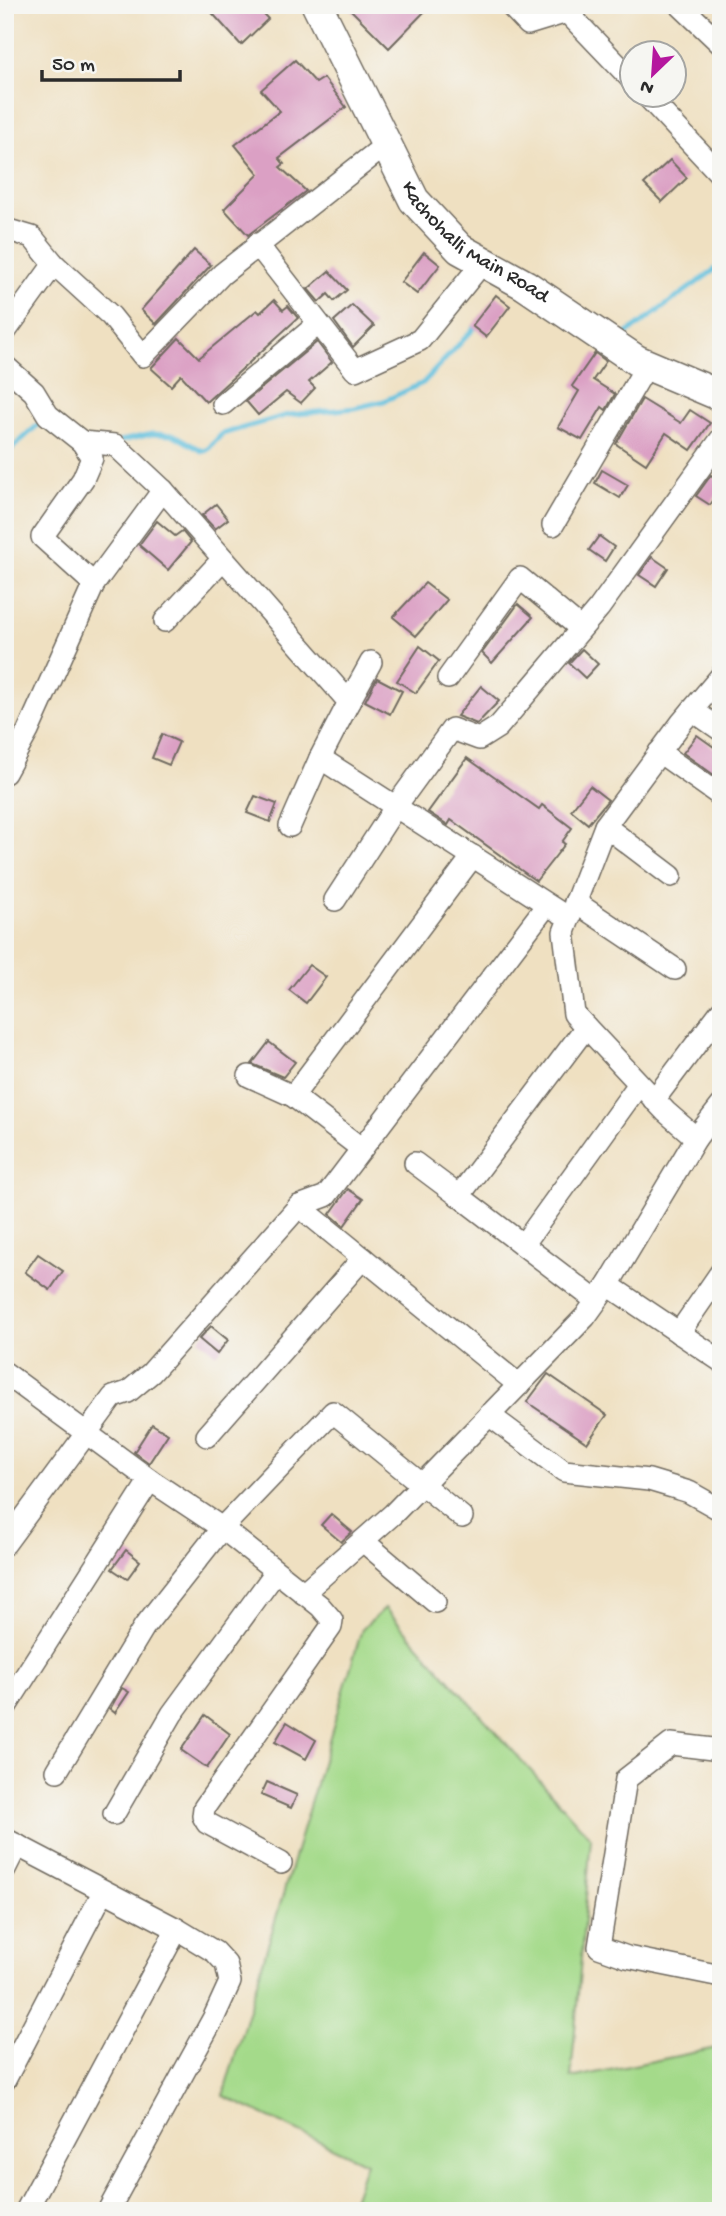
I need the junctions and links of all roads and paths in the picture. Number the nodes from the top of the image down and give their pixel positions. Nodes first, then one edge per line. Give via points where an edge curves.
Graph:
1 (317, 5) edge
2 (510, 5) edge
3 (680, 5) edge
4 (721, 44) edge
5 (618, 65) edge
6 (658, 108) edge
7 (387, 144) junction
8 (721, 175) edge
9 (5, 229) edge
10 (257, 244) junction
11 (483, 262) junction
12 (54, 264) junction
13 (318, 324) junction
14 (5, 332) edge
15 (647, 365) junction
16 (5, 366) edge
17 (721, 397) edge
18 (223, 404) dead end
19 (721, 439) edge
20 (82, 442) junction
21 (163, 490) junction
22 (553, 525) dead end
23 (223, 559) junction
24 (94, 584) junction
25 (165, 621) dead end
26 (580, 628) junction
27 (371, 662) dead end
28 (721, 676) edge
29 (448, 678) dead end
30 (349, 702) junction
31 (692, 710) junction
32 (721, 730) edge
33 (659, 752) junction
34 (320, 758) junction
35 (5, 773) edge
36 (721, 796) edge
37 (396, 806) junction
38 (290, 826) dead end
39 (605, 826) junction
40 (473, 856) junction
41 (671, 876) dead end
42 (335, 900) dead end
43 (546, 906) junction
44 (572, 910) junction
45 (675, 969) dead end
46 (721, 1011) edge
47 (586, 1027) junction
48 (249, 1076) dead end
49 (639, 1084) junction
50 (293, 1096) junction
51 (654, 1100) junction
52 (721, 1106) edge
53 (696, 1138) junction
54 (362, 1149) junction
55 (415, 1163) dead end
56 (459, 1196) junction
57 (299, 1206) junction
58 (523, 1245) junction
59 (363, 1258) junction
60 (721, 1272) edge
61 (601, 1293) junction
62 (679, 1333) junction
63 (721, 1362) edge
64 (6, 1374) edge
65 (519, 1385) junction
66 (489, 1416) junction
67 (85, 1432) junction
68 (207, 1436) dead end
69 (150, 1480) junction
70 (422, 1485) junction
71 (721, 1510) edge
72 (462, 1517) dead end
73 (222, 1528) junction
74 (363, 1541) junction
75 (5, 1544) edge
76 (275, 1573) junction
77 (303, 1594) junction
78 (435, 1602) dead end
79 (5, 1708) edge
80 (721, 1750) edge
81 (57, 1771) dead end
82 (114, 1814) dead end
83 (11, 1842) edge
84 (281, 1863) dead end
85 (5, 1869) edge
86 (103, 1892) junction
87 (177, 1930) junction
88 (721, 1976) edge
89 (5, 2080) edge
90 (26, 2211) edge
91 (108, 2211) edge

1 - 7 street, Kachohalli Main Road
2 - 5 street via 528,24 567,12
3 - 4 street
6 - 8 street
7 - 10 street
7 - 11 street, Kachohalli Main Road via 414,200 460,249
9 - 12 street via 32,237
10 - 12 street via 143,356 111,316
10 - 13 street
11 - 13 street via 420,340 355,370
11 - 15 street, Kachohalli Main Road
12 - 14 street
13 - 18 street
15 - 17 street, Kachohalli Main Road
15 - 22 street
16 - 20 street via 33,392 48,415
19 - 26 street
20 - 21 street via 115,445
20 - 24 street via 92,458 83,479 42,537
21 - 23 street
21 - 24 street
23 - 25 street
23 - 30 street
24 - 35 street
26 - 29 street via 520,579
26 - 37 street via 498,727 479,739 452,729
27 - 30 street
28 - 31 street
30 - 34 street
31 - 32 street
31 - 33 street
33 - 36 street
33 - 39 street
34 - 37 street
34 - 38 street
37 - 40 street
37 - 42 street
39 - 41 street
39 - 44 street
40 - 43 street
40 - 50 street
43 - 44 street
43 - 54 street
44 - 45 street
44 - 47 street via 564,932 574,1014
46 - 51 street
47 - 49 street
47 - 56 street
48 - 50 street
49 - 51 street
49 - 58 street
50 - 54 street
51 - 53 street
52 - 53 street
53 - 61 street
54 - 57 street via 326,1196
55 - 56 street
56 - 58 street
57 - 59 street
57 - 67 street via 151,1373 128,1392 113,1397
58 - 61 street
59 - 65 street
59 - 68 street
60 - 62 street
61 - 62 street
61 - 65 street via 585,1317
62 - 63 street
64 - 67 street
65 - 66 street
66 - 70 street
66 - 71 street via 564,1471 649,1480 689,1492
67 - 69 street
67 - 75 street
69 - 73 street
69 - 79 street
70 - 72 street
70 - 73 street via 333,1412
70 - 74 street
73 - 76 street
73 - 81 street via 144,1627
74 - 77 street
74 - 78 street
76 - 77 street
76 - 82 street via 172,1714
77 - 84 street via 327,1614 331,1627 204,1808 203,1816 207,1824
80 - 88 street via 671,1744 626,1779 598,1947
83 - 85 street
83 - 86 street
86 - 87 street
86 - 89 street
87 - 90 street
87 - 91 street via 215,1952 226,1964 230,1982

